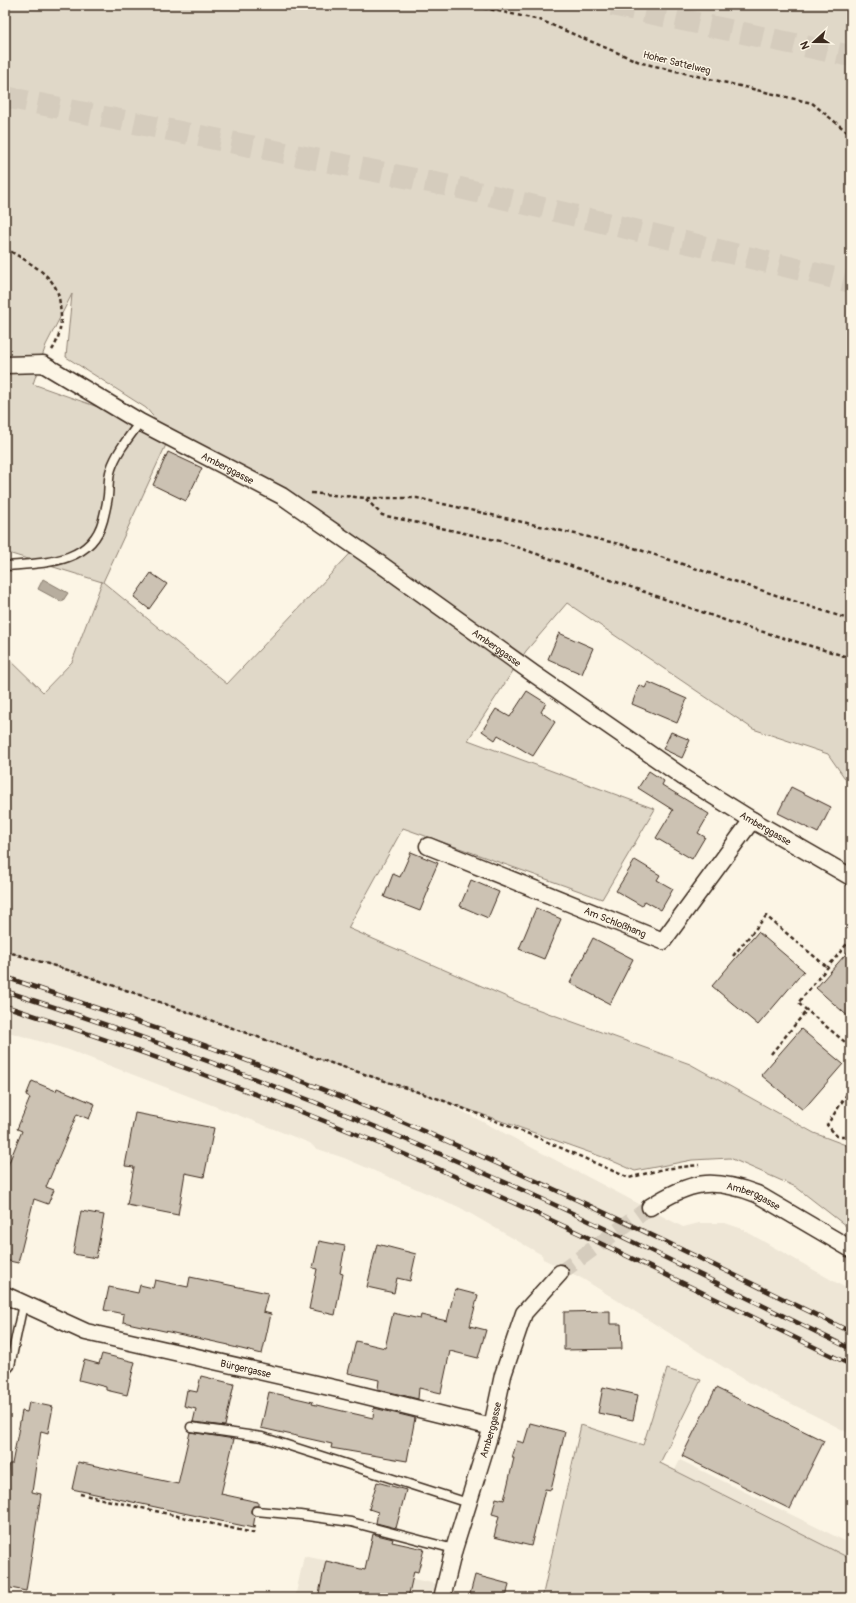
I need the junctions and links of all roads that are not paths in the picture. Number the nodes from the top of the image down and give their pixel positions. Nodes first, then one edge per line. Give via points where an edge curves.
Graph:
1 (5, 365) edge
2 (140, 422) junction
3 (5, 566) edge
4 (752, 820) junction
5 (428, 846) dead end
6 (851, 877) edge
7 (650, 1207) tunnel mouth
8 (851, 1249) edge
9 (560, 1272) tunnel mouth
10 (5, 1295) edge
11 (23, 1304) junction
12 (5, 1371) edge
13 (191, 1427) dead end
14 (492, 1427) junction
15 (468, 1502) junction
16 (256, 1515) road end
17 (454, 1549) junction
18 (442, 1598) edge

1 - 2 street, Amberggasse via 43,364
2 - 3 lane via 110,469 108,498 102,522 91,543 73,556 52,562
2 - 4 street, Amberggasse via 282,496 683,777
4 - 5 street, Am Schloßhang via 663,941
4 - 6 street, Amberggasse
7 - 8 street, Amberggasse via 681,1189 699,1184 720,1183 757,1194
9 - 14 street, Amberggasse via 524,1314 503,1375
10 - 11 street, Bürgergasse
11 - 12 lane via 10,1366
11 - 14 street, Bürgergasse via 86,1332
13 - 15 lane via 262,1437
14 - 15 street, Amberggasse
15 - 17 street, Amberggasse
16 - 17 lane via 300,1515 351,1522
17 - 18 street, Amberggasse

